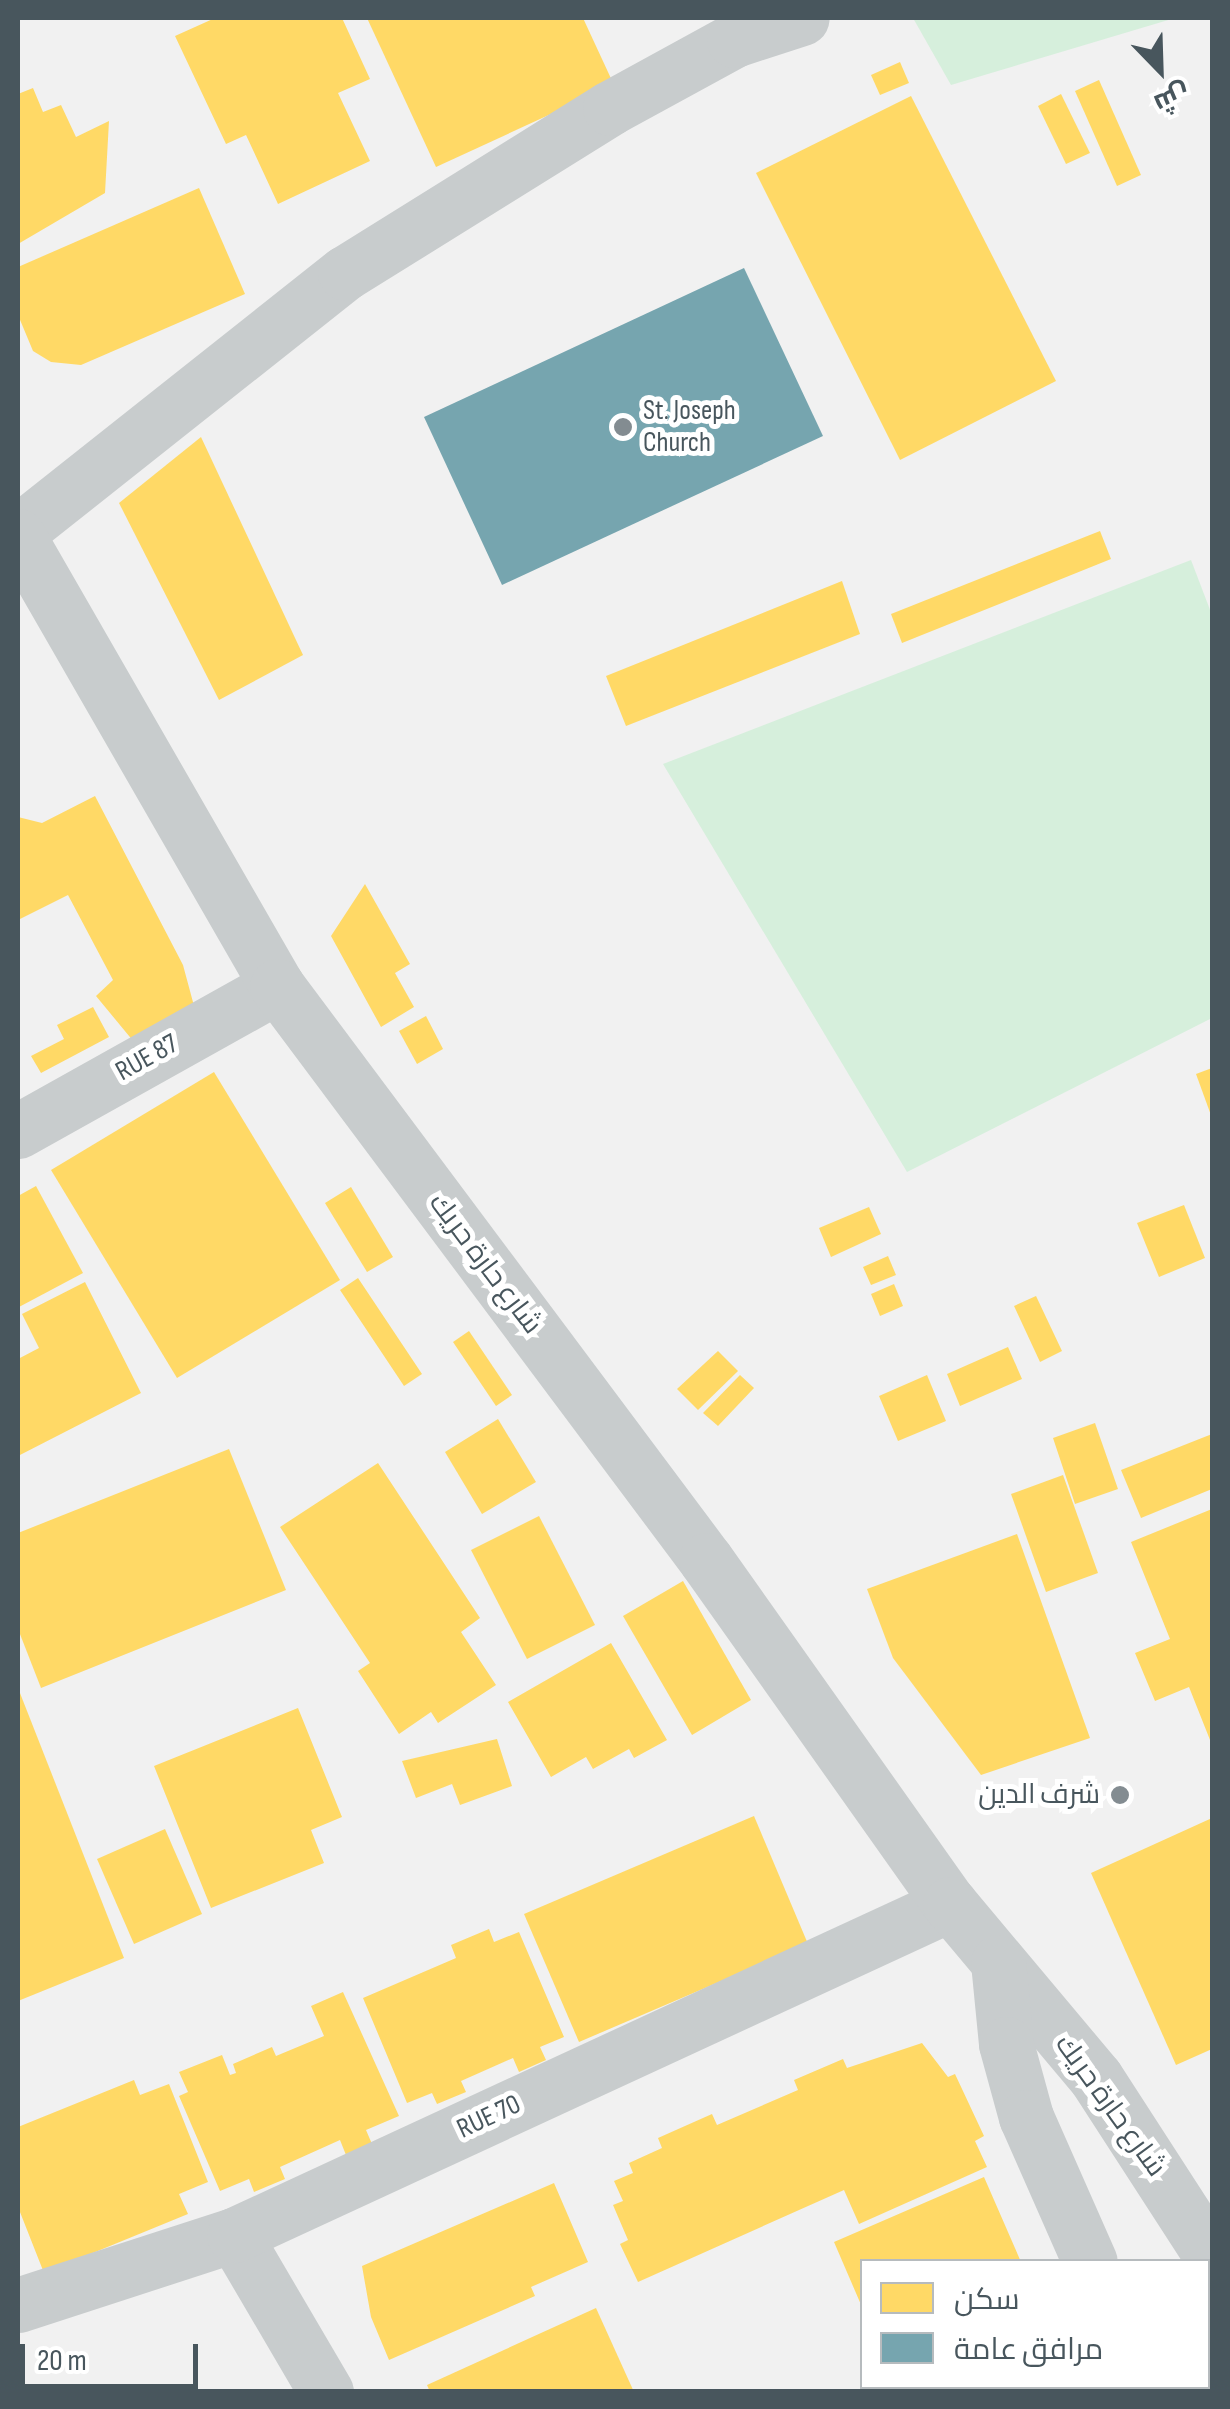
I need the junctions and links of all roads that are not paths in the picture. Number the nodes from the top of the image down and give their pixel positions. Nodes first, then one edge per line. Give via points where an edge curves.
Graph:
1 (802, 18) edge
2 (18, 534) edge
3 (277, 986) junction
4 (18, 1131) edge
5 (950, 1904) junction
6 (998, 1962) junction
7 (234, 2235) junction
8 (1212, 2257) edge
9 (1089, 2259) edge
10 (18, 2305) edge
11 (326, 2392) edge

1 - 2 street via 734,40 610,108 346,273
2 - 3 street, شارع حارة حريك
3 - 4 street, RUE 87
3 - 5 street, شارع حارة حريك via 706,1560
5 - 6 street, شارع حارة حريك
5 - 7 street, RUE 70
6 - 8 street, شارع حارة حريك via 1096,2078
6 - 9 street, شارع حارة حريك via 1006,2044 1026,2117
7 - 10 street, RUE 70
7 - 11 street

